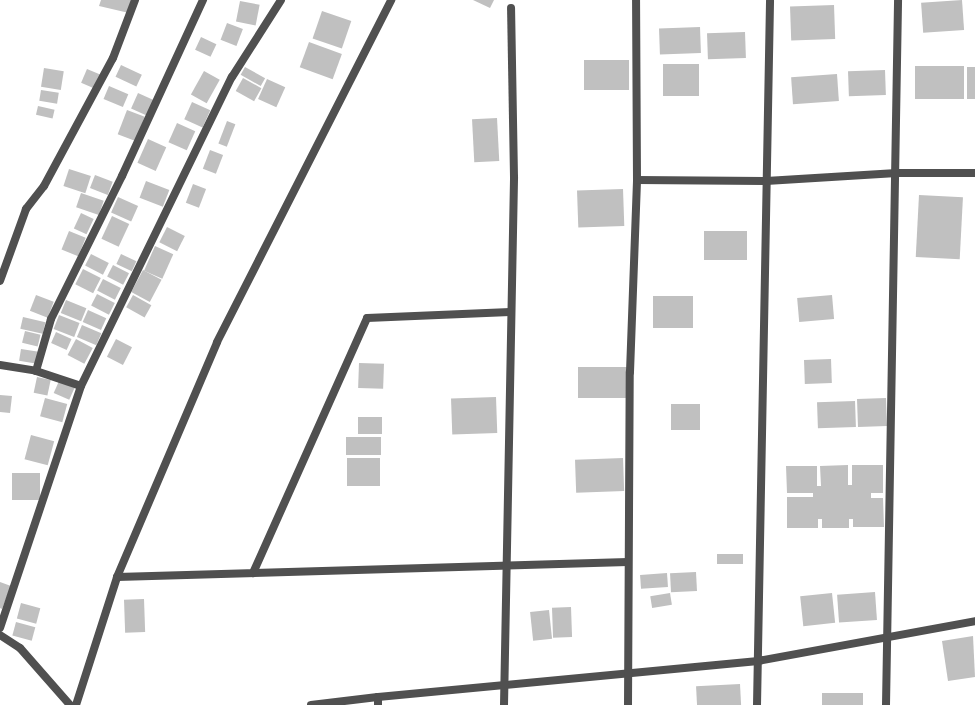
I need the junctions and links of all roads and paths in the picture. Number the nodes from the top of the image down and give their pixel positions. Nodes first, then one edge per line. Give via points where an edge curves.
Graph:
1 (135, 0) edge
2 (203, 0) edge
3 (281, 0) edge
4 (391, 0) edge
5 (636, 0) edge
6 (770, 0) edge
7 (898, 0) edge
8 (511, 8) dead end
9 (975, 172) edge
10 (897, 173) junction
11 (637, 180) junction
12 (766, 181) junction
13 (0, 282) edge
14 (511, 312) junction
15 (0, 365) edge
16 (36, 371) junction
17 (81, 386) junction
18 (628, 562) junction
19 (505, 566) junction
20 (253, 573) junction
21 (117, 577) junction
22 (975, 621) edge
23 (0, 628) edge
24 (0, 635) edge
25 (887, 636) junction
26 (758, 662) junction
27 (626, 673) junction
28 (504, 688) junction
29 (378, 701) edge
30 (70, 705) edge
31 (76, 705) edge
32 (311, 705) edge
33 (504, 705) edge
34 (628, 705) edge
35 (757, 705) edge
36 (886, 705) edge

1 - 13 street via 113,58 44,186 26,209
2 - 16 street via 51,319
3 - 17 street via 232,77
4 - 21 street via 217,342
5 - 11 street
6 - 12 street
7 - 10 street
8 - 14 street via 514,177
9 - 10 street
10 - 12 street
10 - 25 street
11 - 12 street
11 - 18 street
12 - 26 street
14 - 19 street
14 - 20 street via 367,318
15 - 16 street
16 - 17 street
17 - 23 street
18 - 19 street
18 - 27 street
19 - 20 street
19 - 28 street
20 - 21 street
21 - 31 street
22 - 25 street
24 - 30 street via 20,648
25 - 26 street
25 - 36 street
26 - 27 street
26 - 35 street
27 - 28 street
27 - 34 street
28 - 29 street
28 - 33 street
29 - 32 street

